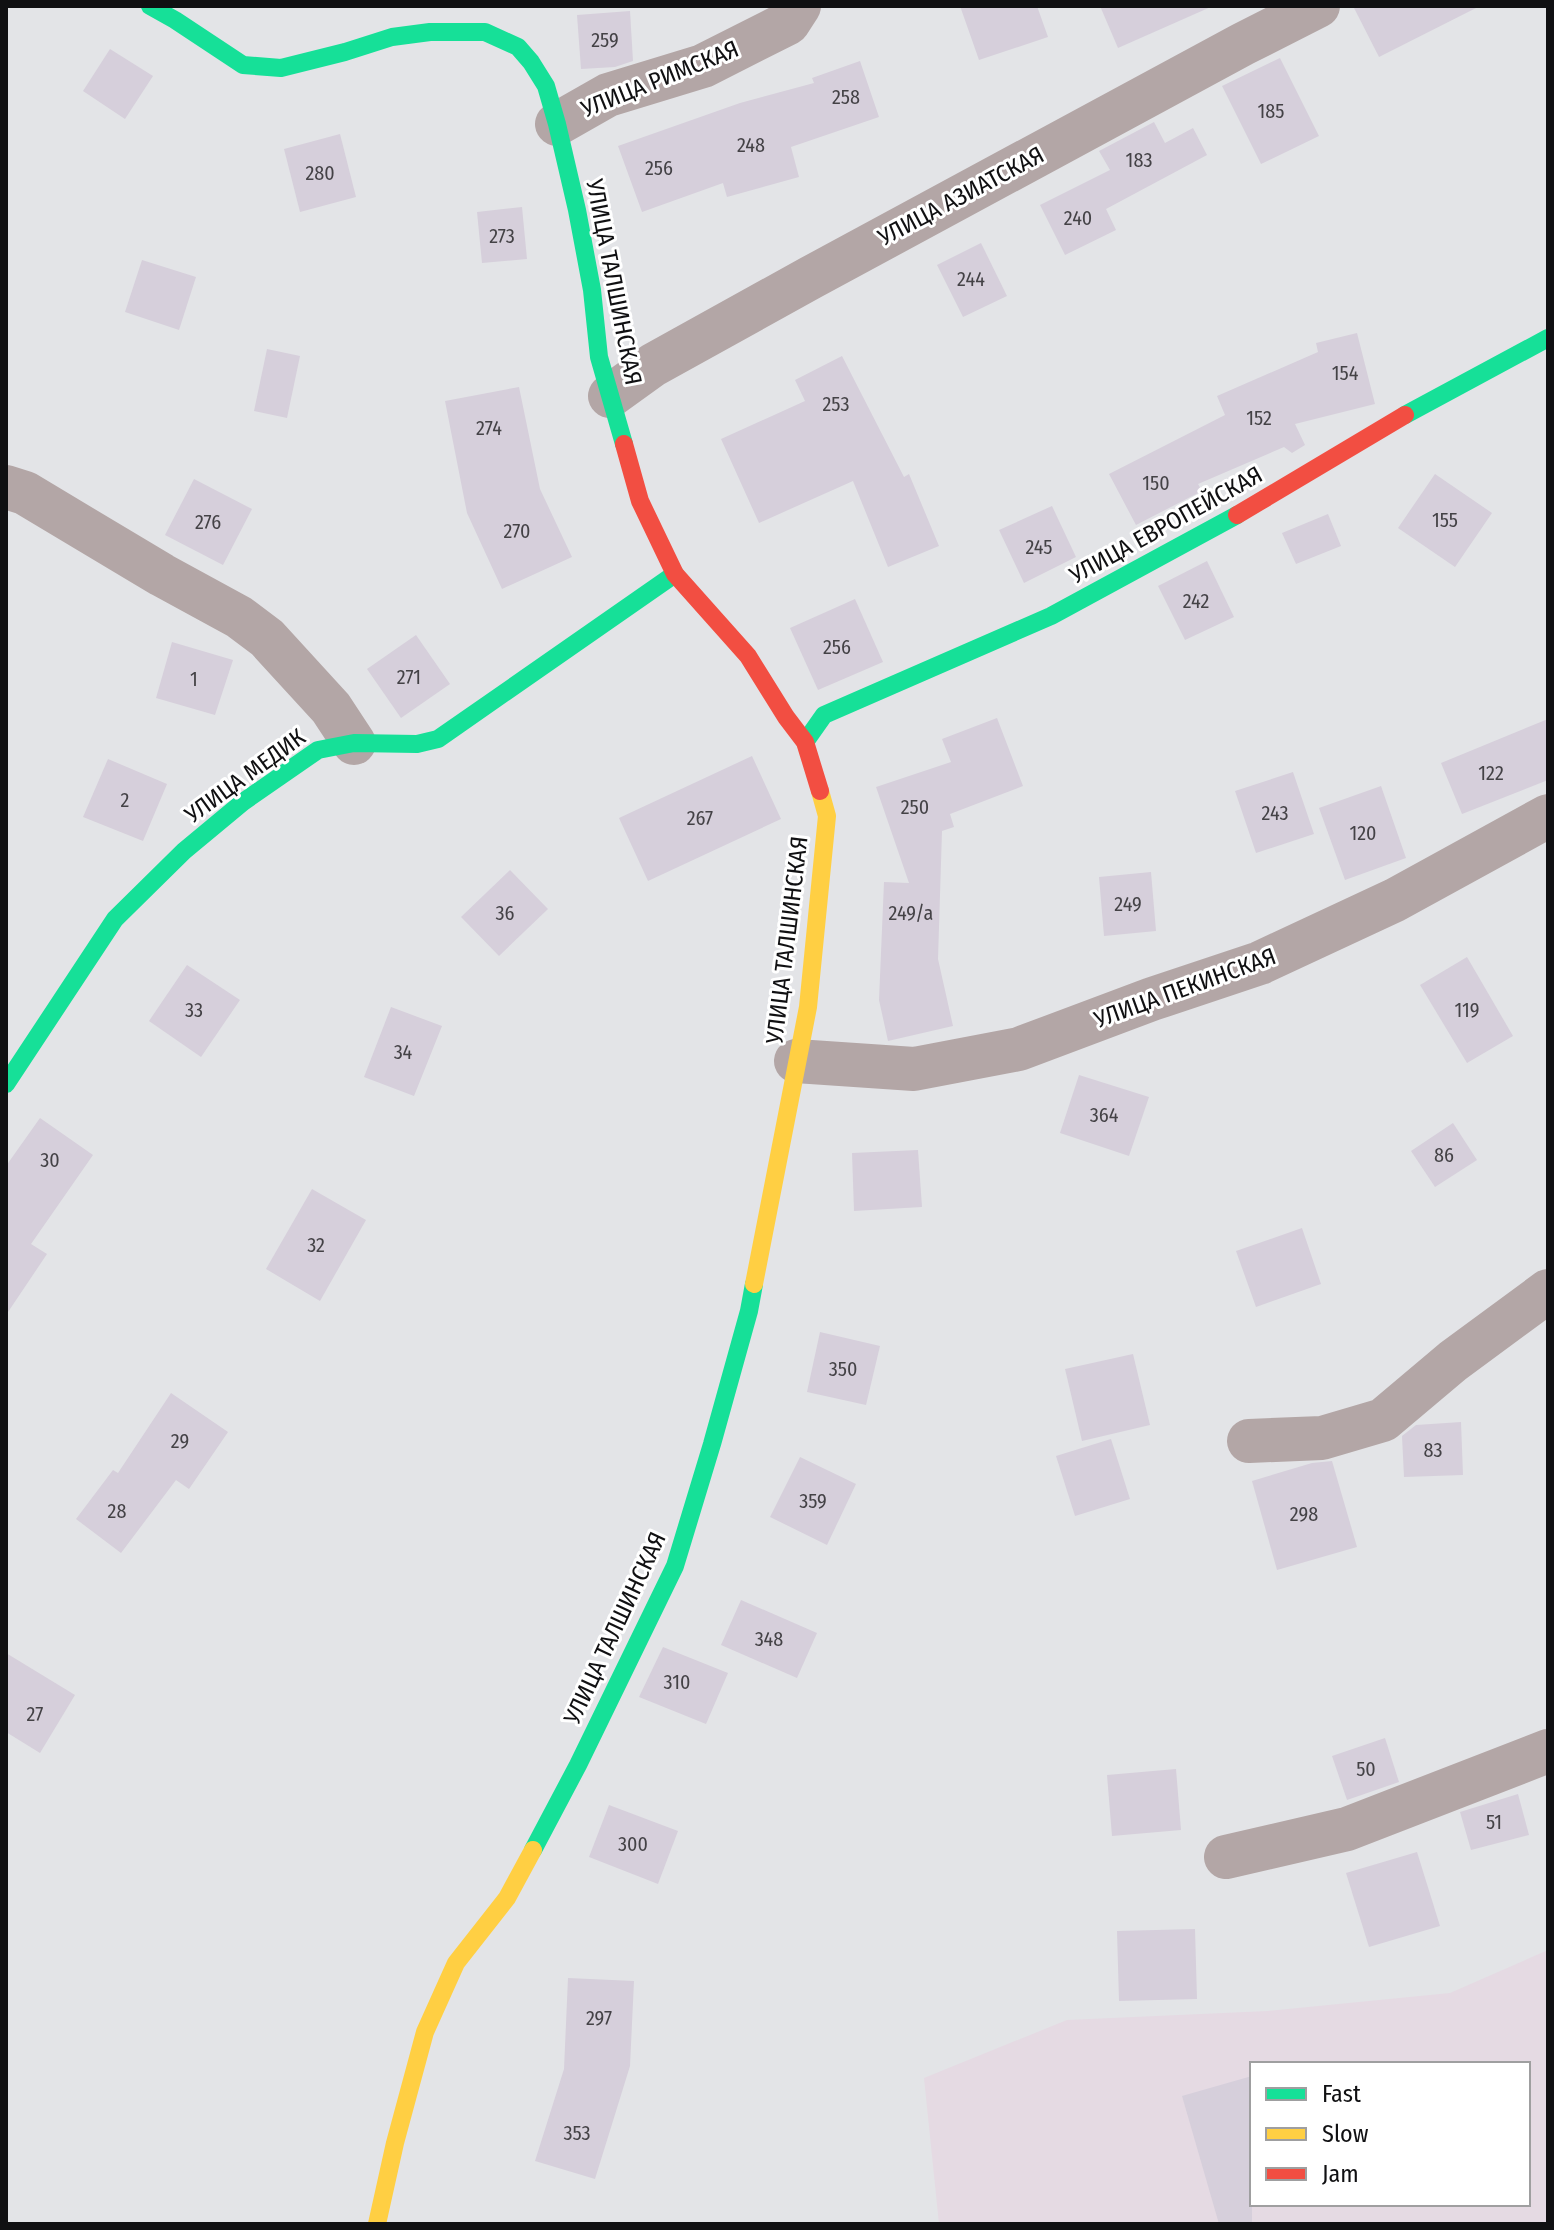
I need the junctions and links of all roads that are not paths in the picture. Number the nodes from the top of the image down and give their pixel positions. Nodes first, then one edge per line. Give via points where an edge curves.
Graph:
1 (150, 6) edge
2 (799, 6) edge
3 (1318, 6) edge
4 (557, 124) junction
5 (1548, 338) edge
6 (610, 396) junction
7 (6, 487) edge
8 (675, 574) junction
9 (805, 742) junction
10 (354, 743) junction
11 (1548, 816) edge
12 (796, 1061) junction
13 (6, 1084) edge
14 (1548, 1291) edge
15 (1249, 1441) dead end
16 (1548, 1751) edge
17 (1226, 1857) dead end
18 (377, 2224) edge

1 - 4 street, УЛИЦА ТАЛШИНСКАЯ via 243,65 281,68 392,37 485,32 518,47 531,62 546,86
2 - 4 street, УЛИЦА РИМСКАЯ via 788,23 703,66 608,95
3 - 6 street, УЛИЦА АЗИАТСКАЯ via 783,293 653,365
4 - 6 street, УЛИЦА ТАЛШИНСКАЯ
5 - 9 street, УЛИЦА ЕВРОПЕЙСКАЯ via 1051,616 824,715
6 - 8 street, УЛИЦА ТАЛШИНСКАЯ via 640,501
7 - 10 street via 25,493 239,617 289,661
8 - 9 street, УЛИЦА ТАЛШИНСКАЯ via 748,656
8 - 10 street, УЛИЦА МЕДИК via 438,739
9 - 12 street, УЛИЦА ТАЛШИНСКАЯ via 827,816 808,1007
10 - 13 street, УЛИЦА МЕДИК via 318,750 243,802 174,861 115,919
11 - 12 street, УЛИЦА ПЕКИНСКАЯ via 1395,900 1260,963 1019,1049 914,1069
12 - 18 street, УЛИЦА ТАЛШИНСКАЯ via 749,1311 675,1566 507,1898 456,1963 431,2018
14 - 15 street via 1383,1420 1322,1438
16 - 17 street via 1347,1829

